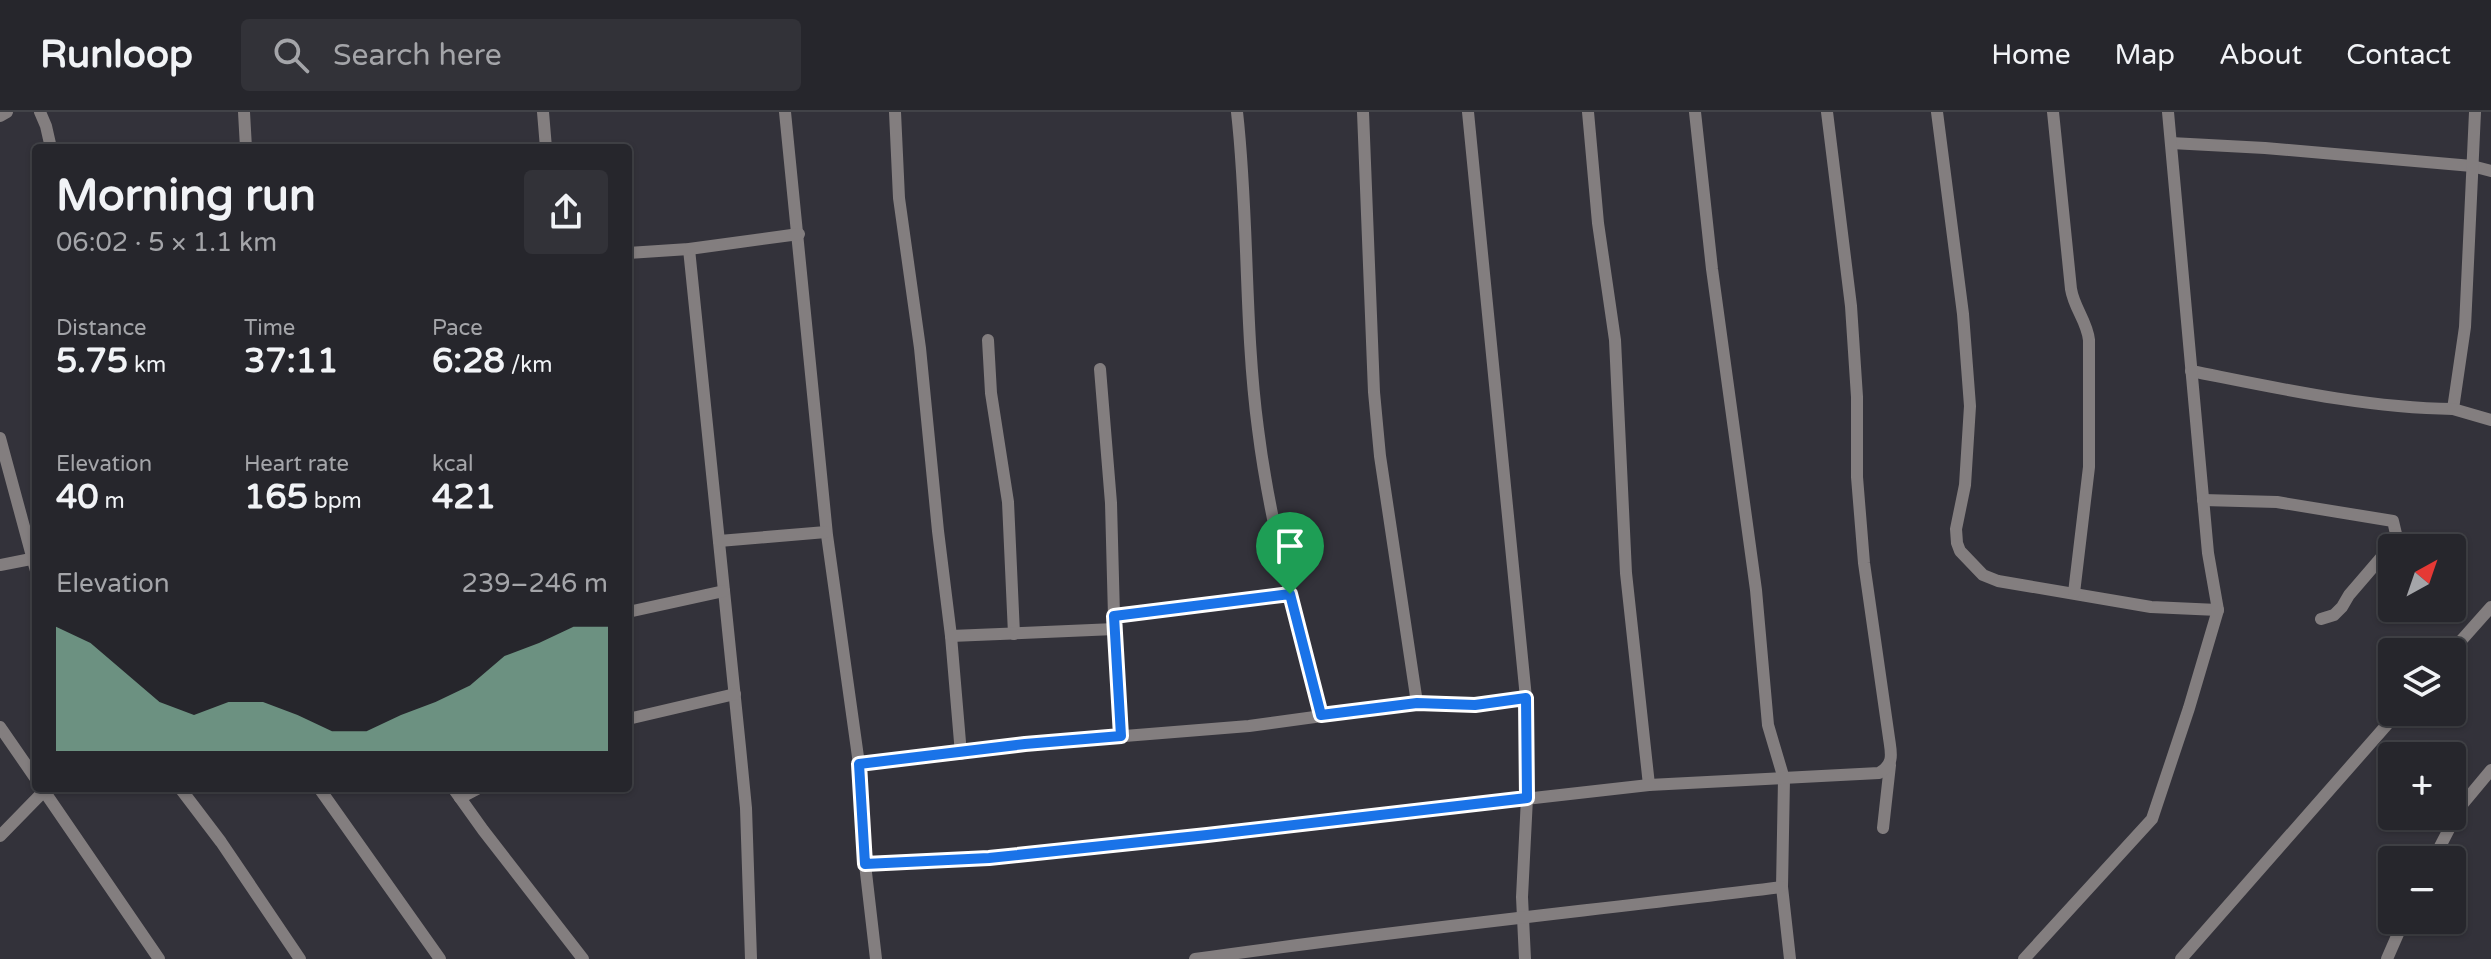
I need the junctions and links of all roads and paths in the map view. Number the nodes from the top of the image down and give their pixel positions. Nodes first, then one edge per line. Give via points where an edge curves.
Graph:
1 (7, 112) edge
2 (40, 112) edge
3 (244, 112) edge
4 (543, 112) edge
5 (785, 112) edge
6 (895, 112) edge
7 (1237, 112) edge
8 (1363, 112) edge
9 (1468, 112) edge
10 (1588, 112) edge
11 (1695, 112) edge
12 (1827, 112) edge
13 (1937, 112) edge
14 (2053, 112) edge
15 (2168, 112) edge
16 (2475, 112) edge
17 (0, 116) edge
18 (2171, 143) junction
19 (50, 144) edge
20 (246, 144) edge
21 (546, 144) edge
22 (2472, 166) junction
23 (2491, 171) edge
24 (799, 234) junction
25 (689, 249) junction
26 (632, 253) edge
27 (988, 340) dead end
28 (1100, 369) dead end
29 (2191, 371) junction
30 (2453, 409) junction
31 (2491, 420) edge
32 (0, 438) edge
33 (2203, 500) junction
34 (826, 532) junction
35 (719, 541) junction
36 (32, 556) edge
37 (32, 563) edge
38 (0, 565) edge
39 (724, 591) junction
40 (2074, 593) junction
41 (1290, 594) junction
42 (2491, 607) edge
43 (2218, 610) junction
44 (632, 611) edge
45 (2321, 619) dead end
46 (1114, 623) junction
47 (1014, 634) junction
48 (951, 636) junction
49 (2463, 638) edge
50 (735, 694) junction
51 (1526, 698) junction
52 (1417, 703) junction
53 (1321, 715) junction
54 (632, 718) edge
55 (2386, 726) edge
56 (0, 727) edge
57 (1121, 736) junction
58 (961, 754) junction
59 (859, 764) junction
60 (1890, 765) junction
61 (2491, 770) edge
62 (32, 773) edge
63 (1784, 779) junction
64 (1649, 785) junction
65 (40, 792) edge
66 (45, 792) edge
67 (183, 792) edge
68 (322, 792) edge
69 (457, 793) edge
70 (1527, 798) junction
71 (1883, 828) dead end
72 (0, 836) edge
73 (2440, 846) edge
74 (865, 864) junction
75 (1782, 887) junction
76 (1523, 919) junction
77 (2398, 934) edge
78 (159, 959) edge
79 (300, 959) edge
80 (440, 959) edge
81 (583, 959) edge
82 (751, 959) edge
83 (876, 959) edge
84 (1195, 959) edge
85 (1525, 959) edge
86 (1790, 959) edge
87 (2024, 959) edge
88 (2181, 959) edge
89 (2387, 959) edge

1 - 17 street
2 - 19 street
3 - 20 street
4 - 21 street
5 - 24 street
6 - 48 street via 899,198
7 - 41 street via 1257,427
8 - 52 street via 1374,392
9 - 51 street
10 - 64 street via 1616,351 1626,573
11 - 63 street via 1756,590 1768,725
12 - 60 street via 1851,306 1864,563
13 - 40 street via 1970,406 1957,543 1983,575
14 - 40 street via 2069,278 2089,340 2089,467
15 - 18 street
16 - 22 street
18 - 22 street
18 - 29 street
22 - 23 street
22 - 30 street via 2465,327
24 - 25 street
24 - 34 street
25 - 26 street
25 - 35 street
27 - 47 street via 1008,502
28 - 46 street
29 - 30 street via 2364,401
29 - 33 street
30 - 31 street
32 - 36 street
33 - 43 street
33 - 45 street via 2277,502 2393,521 2397,538 2392,545 2342,607
34 - 35 street
34 - 59 street
35 - 39 street
37 - 38 street
39 - 44 street
39 - 50 street
40 - 43 street via 2151,607
41 - 46 street
41 - 53 street
42 - 49 street
43 - 87 street via 2152,819
46 - 47 street
46 - 57 street
47 - 48 street
48 - 58 street
50 - 54 street
50 - 82 street via 746,808
51 - 52 street via 1475,705
51 - 70 street
52 - 53 street
53 - 57 street
55 - 88 street
56 - 62 street
57 - 58 street
58 - 59 street
59 - 74 street
60 - 63 street via 1879,773
60 - 71 street
61 - 73 street via 2461,806
63 - 64 street
63 - 75 street
64 - 70 street
65 - 72 street
66 - 78 street
67 - 79 street
68 - 80 street
69 - 81 street
70 - 74 street via 989,858
70 - 76 street
74 - 83 street
75 - 76 street
75 - 86 street
76 - 84 street
76 - 85 street
77 - 89 street

